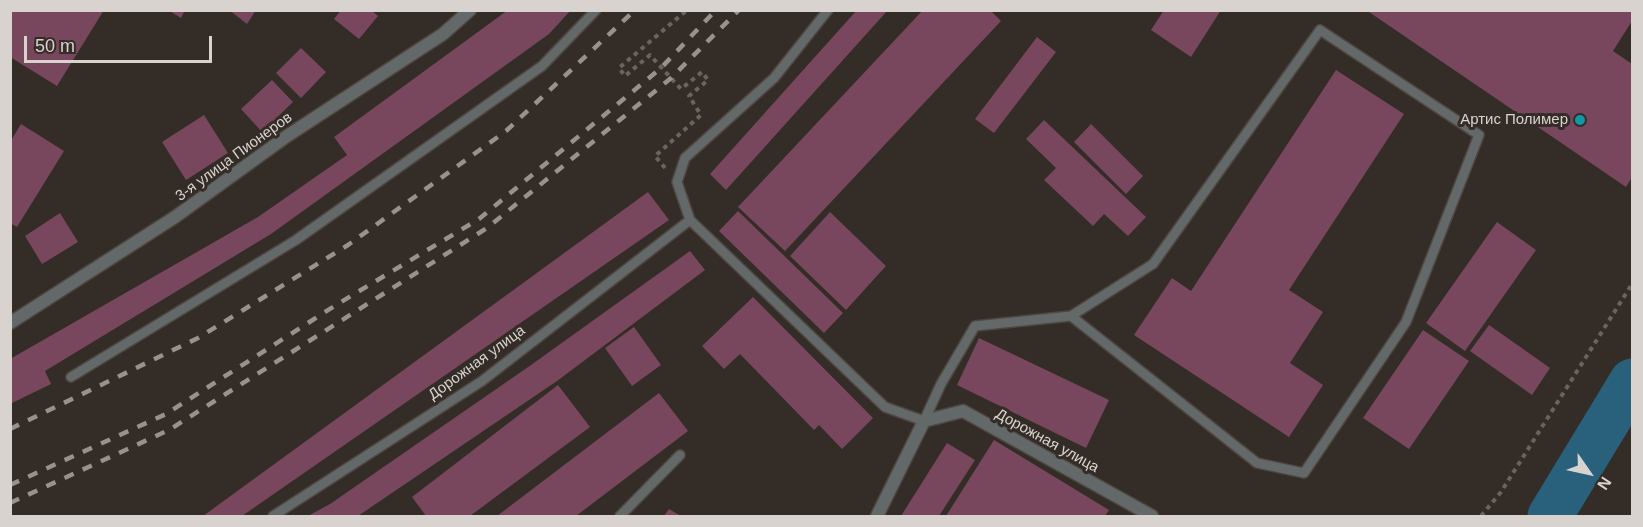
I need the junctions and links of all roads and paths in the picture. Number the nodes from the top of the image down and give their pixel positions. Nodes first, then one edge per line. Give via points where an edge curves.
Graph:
1 (471, 10) edge
2 (596, 10) edge
3 (687, 10) edge
4 (828, 10) edge
5 (677, 182) junction
6 (690, 220) junction
7 (1632, 284) edge
8 (1071, 316) junction
9 (10, 323) edge
10 (71, 377) dead end
11 (924, 421) junction
12 (680, 455) dead end
13 (273, 516) edge
14 (620, 516) edge
15 (877, 516) edge
16 (1152, 516) edge
17 (1481, 516) edge

1 - 9 street, 3-я улица Пионеров via 443,34 287,136 176,218
2 - 10 lane via 542,66 296,240
3 - 5 path via 619,68 625,76 650,56 681,89 702,72 708,80 689,96 701,115 655,156
4 - 5 lane via 774,78 685,158
5 - 6 lane
6 - 11 lane via 885,407
6 - 13 lane, Дорожная улица via 482,381
7 - 17 path via 1501,492
8 - 8 lane via 1257,463 1304,473 1406,322 1479,135 1320,30 1153,264
8 - 11 lane via 975,326
11 - 15 street
11 - 16 street, Дорожная улица via 963,411
12 - 14 lane

